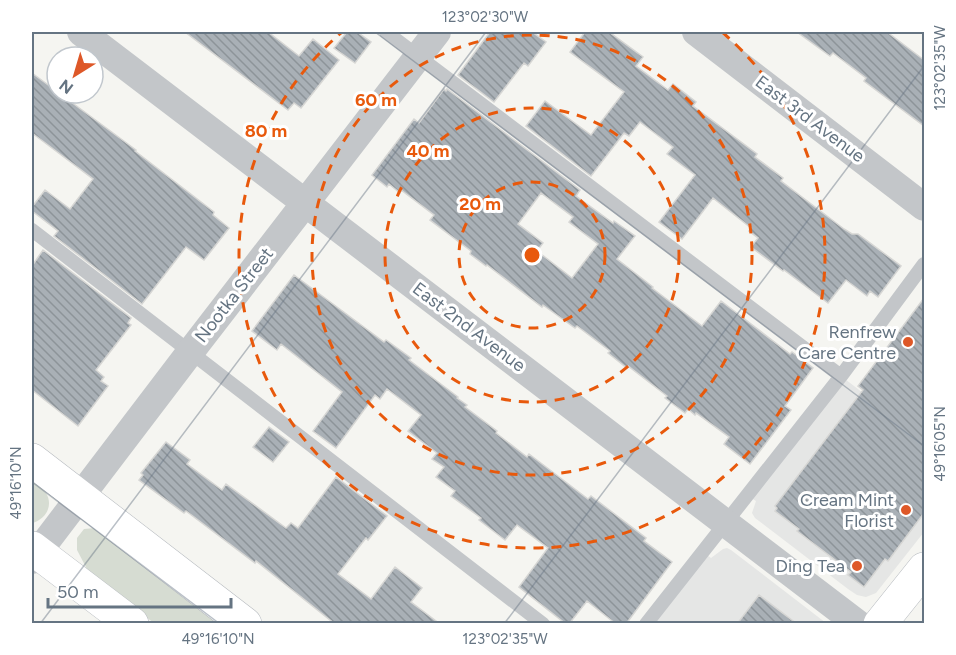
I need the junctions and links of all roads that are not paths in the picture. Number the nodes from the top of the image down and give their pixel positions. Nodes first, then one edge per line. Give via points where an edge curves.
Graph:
1 (81, 32) edge
2 (386, 32) edge
3 (438, 32) edge
4 (696, 32) edge
5 (418, 56) junction
6 (305, 202) junction
7 (924, 207) edge
8 (32, 230) edge
9 (924, 264) edge
10 (190, 351) junction
11 (841, 376) junction
12 (32, 460) edge
13 (80, 497) junction
14 (726, 523) junction
15 (34, 553) edge
16 (924, 569) edge
17 (132, 624) edge
18 (245, 624) edge
19 (543, 624) edge
20 (646, 624) edge
21 (858, 624) edge
22 (880, 624) edge

1 - 6 street, East 2nd Avenue
2 - 5 lane
3 - 5 street, Nootka Street
4 - 7 street, East 3rd Avenue
5 - 6 street, Nootka Street
5 - 11 lane
6 - 10 street, Nootka Street
6 - 14 street, East 2nd Avenue
8 - 10 lane
9 - 11 lane
10 - 13 street, Nootka Street
10 - 19 lane
11 - 14 lane
12 - 13 main road
13 - 15 street, Nootka Street
13 - 18 main road
14 - 20 lane
14 - 21 street, East 2nd Avenue
15 - 17 main road
16 - 22 main road

